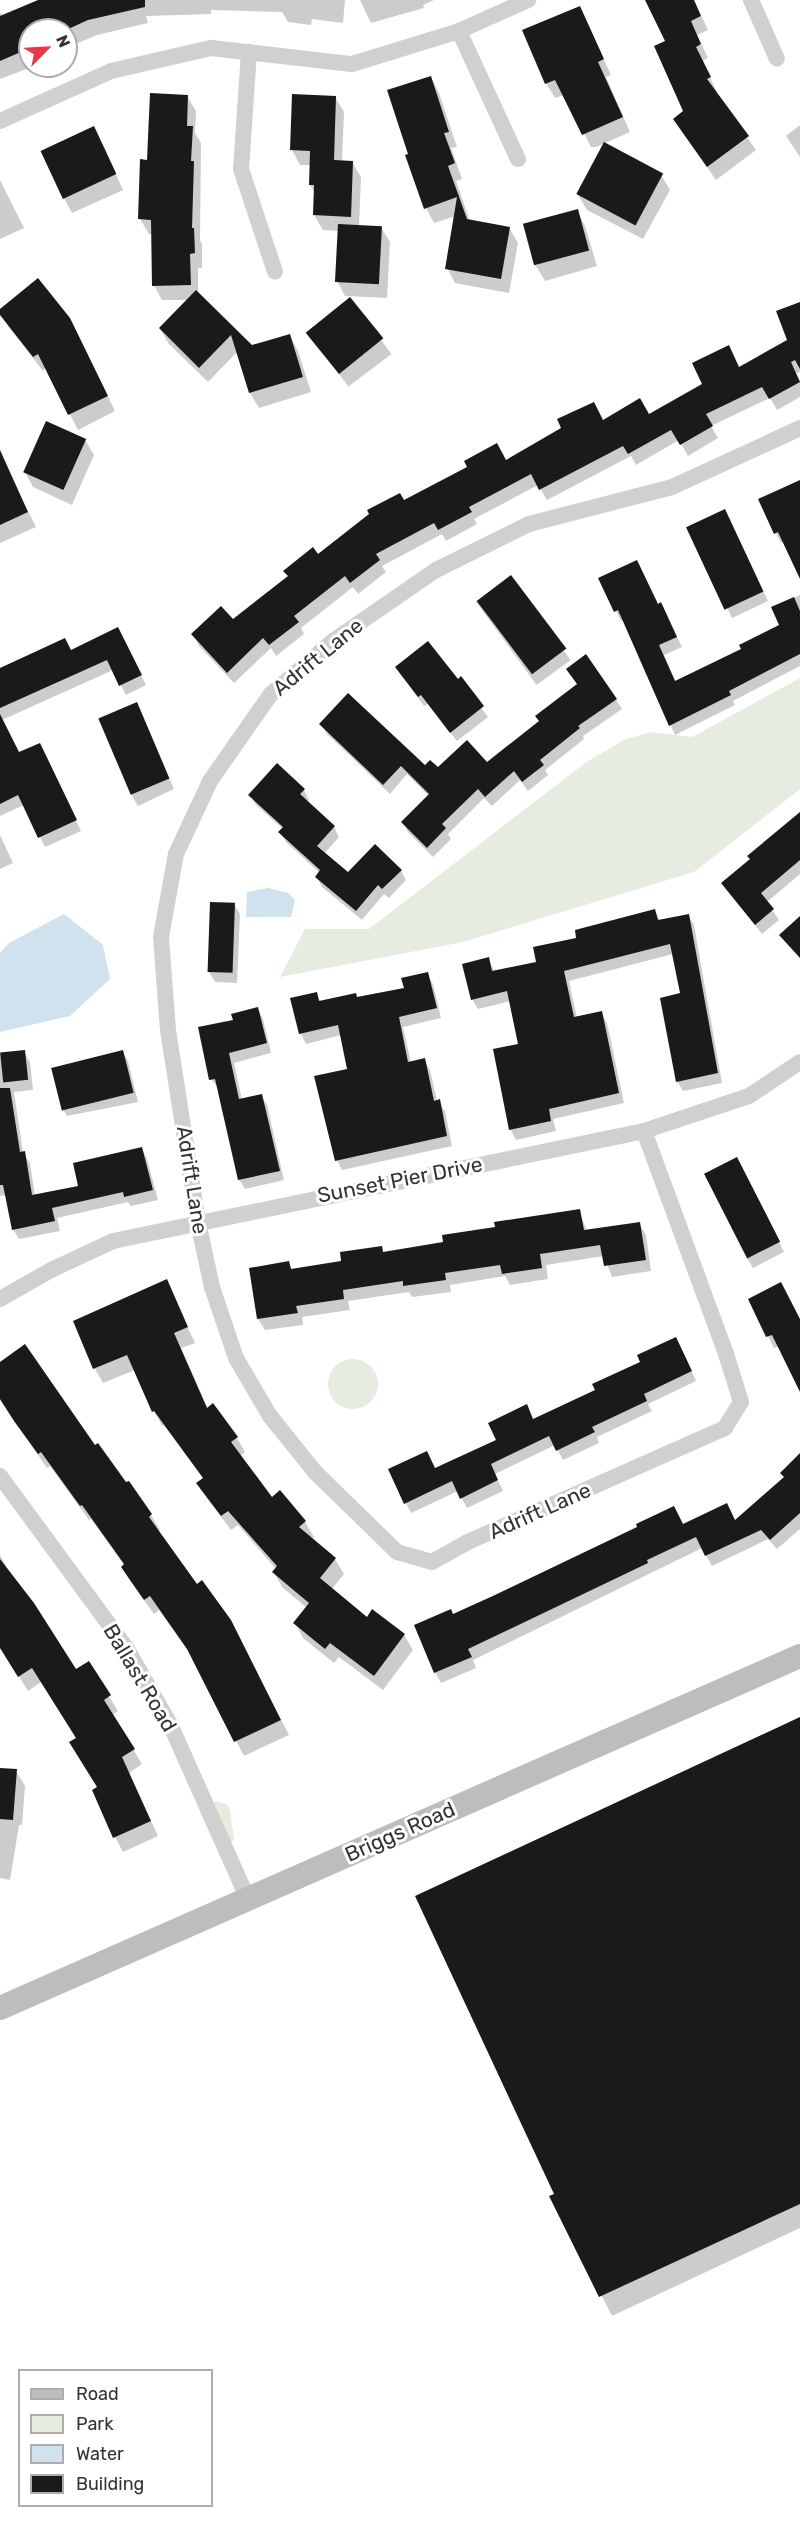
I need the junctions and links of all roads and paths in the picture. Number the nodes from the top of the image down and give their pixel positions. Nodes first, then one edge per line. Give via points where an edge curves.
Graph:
1 (528, 0) edge
2 (751, 0) edge
3 (459, 31) junction
4 (249, 52) junction
5 (777, 59) dead end
6 (0, 121) edge
7 (518, 159) dead end
8 (275, 272) dead end
9 (800, 428) edge
10 (800, 1062) edge
11 (644, 1131) junction
12 (198, 1222) junction
13 (0, 1299) edge
14 (0, 1476) edge
15 (800, 1656) edge
16 (248, 1899) junction
17 (0, 2008) edge

1 - 3 street
2 - 5 street
3 - 4 street via 352,64
3 - 7 street
4 - 6 street via 211,48 111,71
4 - 8 street via 241,169
9 - 12 street, Adrift Lane via 672,487 530,524 436,570 333,640 271,694 210,781 176,854 160,937 168,1030
10 - 11 street, Sunset Pier Drive via 749,1096
11 - 12 street, Sunset Pier Drive
11 - 12 street, Adrift Lane via 741,1402 725,1428 466,1543 432,1562 397,1552 365,1524 315,1472 270,1416 236,1358 212,1287
12 - 13 street, Sunset Pier Drive via 113,1241
14 - 16 street, Ballast Road via 127,1649 170,1724
15 - 16 main road, Briggs Road
16 - 17 main road, Briggs Road

